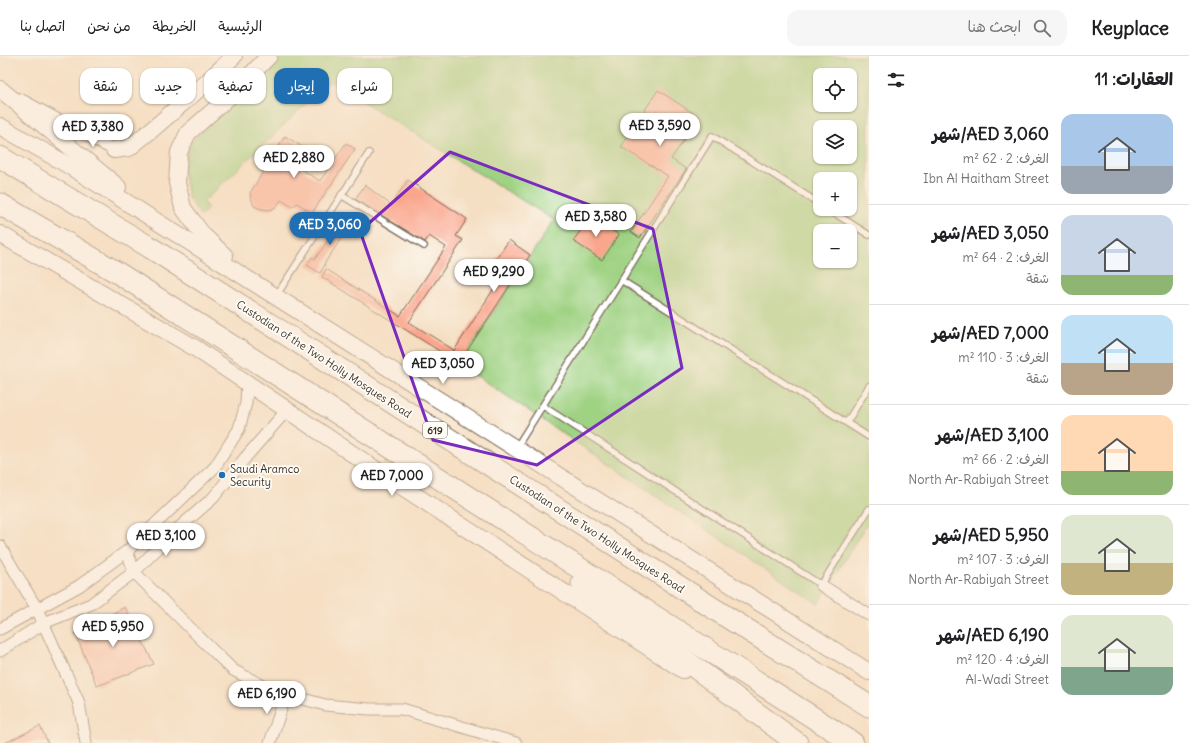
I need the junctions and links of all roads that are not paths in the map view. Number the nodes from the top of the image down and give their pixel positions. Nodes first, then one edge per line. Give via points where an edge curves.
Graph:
1 (269, 56) edge
2 (232, 57) edge
3 (0, 88) edge
4 (0, 126) edge
5 (114, 150) joint
6 (369, 154) dead end
7 (0, 157) edge
8 (341, 195) junction
9 (813, 200) edge
10 (0, 204) edge
11 (839, 216) edge
12 (169, 229) junction
13 (0, 234) edge
14 (869, 235) edge
15 (424, 246) dead end
16 (621, 280) junction
17 (254, 282) junction
18 (276, 296) junction
19 (247, 383) junction
20 (869, 386) edge
21 (543, 406) junction
22 (287, 410) junction
23 (846, 422) junction
24 (869, 437) edge
25 (516, 448) junction
26 (419, 464) junction
27 (869, 509) edge
28 (0, 546) edge
29 (127, 551) junction
30 (134, 572) junction
31 (821, 585) junction
32 (37, 609) junction
33 (869, 615) edge
34 (44, 623) junction
35 (0, 630) edge
36 (0, 651) edge
37 (869, 672) edge
38 (286, 694) junction
39 (869, 706) edge
40 (86, 743) edge
41 (270, 743) edge
42 (516, 743) edge
43 (794, 743) edge
44 (798, 743) edge
45 (853, 743) edge

1 - 17 main road via 231,95 188,133 179,152 177,183 184,208 203,235
2 - 5 main road via 130,148
3 - 5 street
3 - 12 main road
4 - 12 main road
6 - 8 lane
7 - 39 highway, Custodian of the Two Holly Mosques Road / 619 via 151,248 730,620
8 - 15 lane
8 - 18 lane
9 - 16 lane via 712,136
10 - 26 highway via 118,273
11 - 14 lane
12 - 17 main road
13 - 19 main road via 195,348
16 - 21 lane
16 - 23 lane
17 - 18 main road
18 - 25 main road
19 - 22 main road
19 - 29 street via 246,403 239,429 215,467
20 - 23 lane
21 - 25 lane
21 - 31 lane
22 - 30 street via 244,458 214,498
22 - 43 main road
23 - 24 lane
25 - 37 main road
26 - 44 highway
26 - 45 highway
27 - 31 lane
28 - 32 street
29 - 30 street
29 - 32 street via 79,586
30 - 34 street via 91,604
30 - 38 street via 233,670 271,690
31 - 33 street
32 - 34 street
32 - 35 street
34 - 36 street
34 - 40 street via 79,704
38 - 41 street
38 - 42 street via 324,705 402,709

